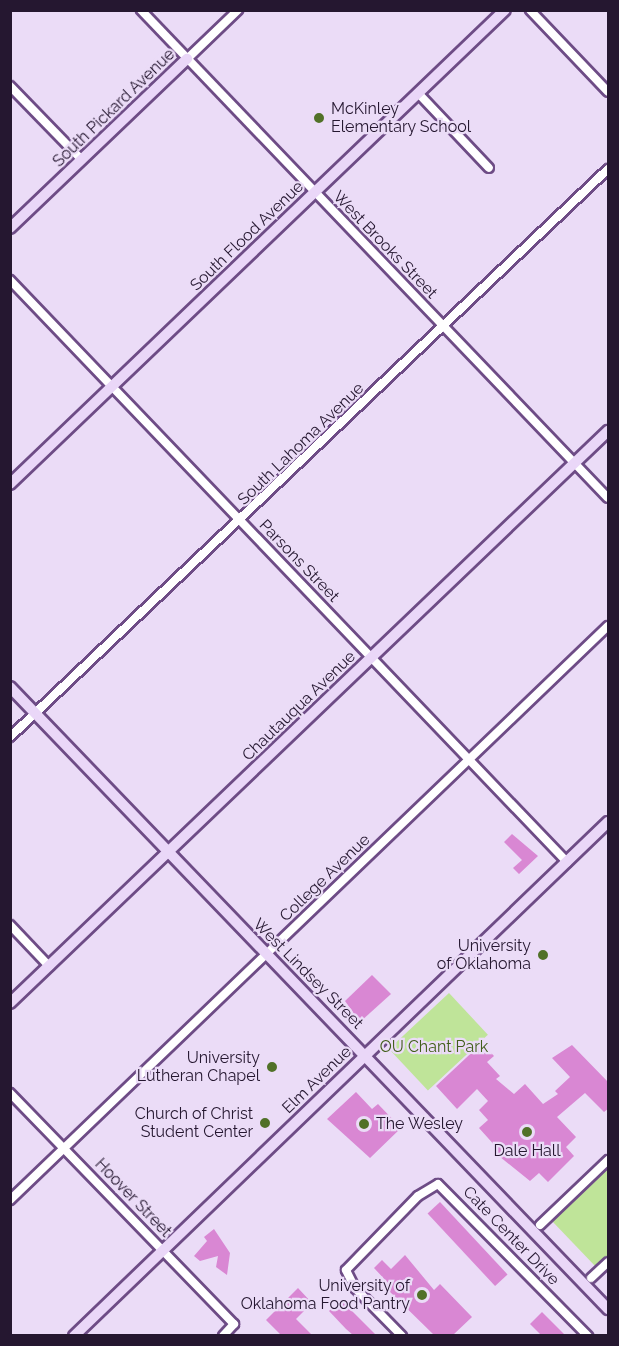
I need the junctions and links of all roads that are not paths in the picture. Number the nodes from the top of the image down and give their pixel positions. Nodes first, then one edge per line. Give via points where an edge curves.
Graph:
1 (141, 10) edge
2 (238, 10) edge
3 (505, 10) edge
4 (530, 10) edge
5 (187, 59) junction
6 (10, 86) edge
7 (609, 92) edge
8 (418, 93) junction
9 (82, 160) junction
10 (489, 168) dead end
11 (609, 169) edge
12 (315, 192) junction
13 (10, 228) edge
14 (10, 280) edge
15 (444, 326) junction
16 (112, 386) junction
17 (609, 430) edge
18 (575, 463) junction
19 (10, 484) edge
20 (609, 498) edge
21 (241, 520) junction
22 (609, 626) edge
23 (372, 657) junction
24 (10, 687) edge
25 (36, 714) junction
26 (10, 737) edge
27 (470, 758) junction
28 (609, 822) edge
29 (167, 852) junction
30 (567, 862) junction
31 (10, 925) edge
32 (265, 954) junction
33 (49, 966) junction
34 (10, 1003) edge
35 (367, 1053) junction
36 (10, 1093) edge
37 (64, 1148) junction
38 (609, 1160) edge
39 (10, 1200) edge
40 (540, 1225) dead end
41 (164, 1250) junction
42 (609, 1262) edge
43 (591, 1278) dead end
44 (609, 1309) edge
45 (74, 1335) edge
46 (223, 1335) edge
47 (402, 1335) edge
48 (588, 1335) edge

1 - 5 street, West Brooks Street
2 - 5 street, South Pickard Avenue
3 - 8 street, South Flood Avenue
4 - 7 street
5 - 9 street, South Pickard Avenue
5 - 12 street, West Brooks Street
6 - 9 street
8 - 10 street
8 - 12 street, South Flood Avenue
9 - 13 street, South Pickard Avenue
11 - 15 street, South Lahoma Avenue
12 - 15 street, West Brooks Street
12 - 16 street, South Flood Avenue
14 - 16 street, Parsons Street
15 - 18 street, West Brooks Street
15 - 21 street, South Lahoma Avenue
16 - 19 street, South Flood Avenue
16 - 21 street, Parsons Street
17 - 18 street, Chautauqua Avenue
18 - 20 street, West Brooks Street
18 - 23 street, Chautauqua Avenue
21 - 23 street, Parsons Street
21 - 25 street, South Lahoma Avenue
22 - 27 street, College Avenue
23 - 27 street, Parsons Street
23 - 29 street, Chautauqua Avenue
24 - 25 street, West Lindsey Street
25 - 26 street, South Lahoma Avenue
25 - 29 street, West Lindsey Street
27 - 30 street, Parsons Street
27 - 32 street, College Avenue
28 - 30 street, Elm Avenue
29 - 32 street, West Lindsey Street
29 - 33 street, Chautauqua Avenue
30 - 35 street, Elm Avenue
31 - 33 street
32 - 35 street, West Lindsey Street
32 - 37 street, College Avenue
33 - 34 street, Chautauqua Avenue
35 - 41 street, Elm Avenue
35 - 44 street, West Lindsey Street
36 - 37 street, Hoover Street
37 - 39 street, College Avenue
37 - 41 street, Hoover Street
38 - 40 street
41 - 45 street, Elm Avenue
41 - 46 street, Hoover Street via 234,1324
42 - 43 street
47 - 48 street, Cate Center Drive via 355,1288 346,1270 418,1196 438,1184

